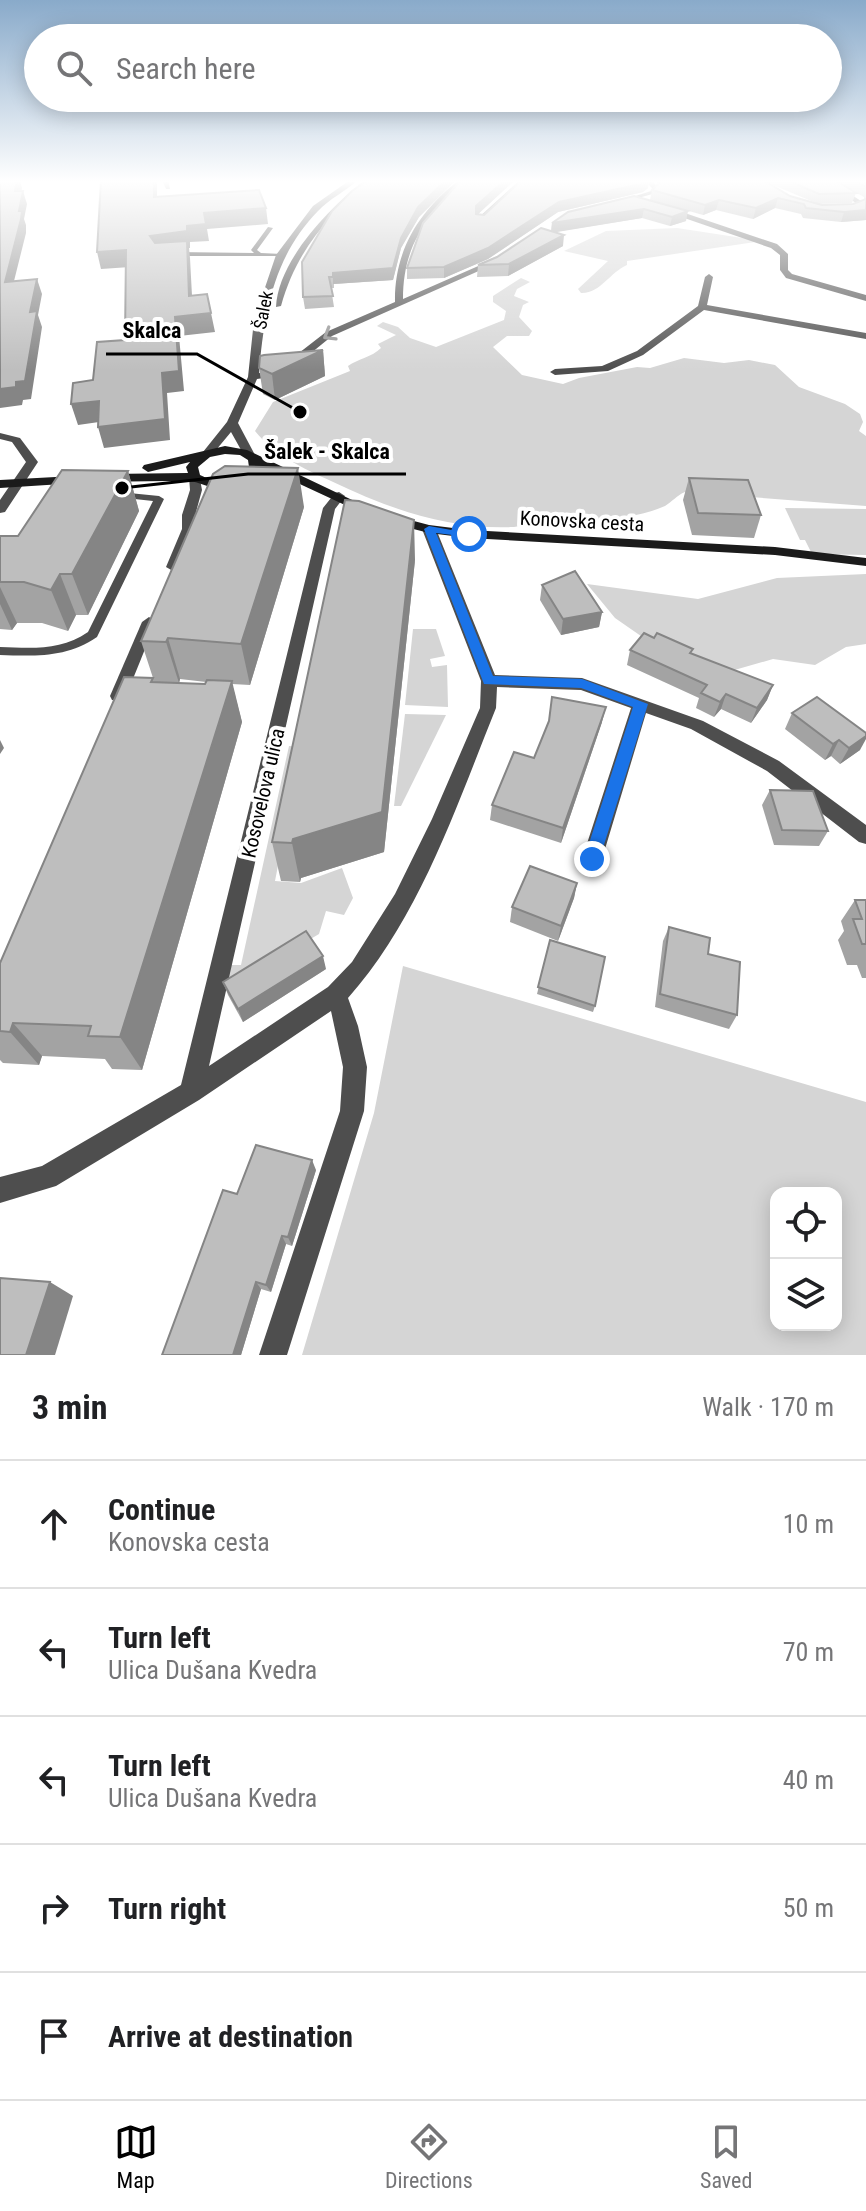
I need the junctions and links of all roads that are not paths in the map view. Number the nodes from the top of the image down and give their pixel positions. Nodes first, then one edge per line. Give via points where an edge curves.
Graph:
1 (259, 243) edge
2 (288, 243) edge
3 (306, 243) edge
4 (410, 243) edge
5 (768, 243) edge
6 (259, 254) junction
7 (159, 255) edge
8 (280, 255) junction
9 (502, 258) edge
10 (709, 277) dead end
11 (280, 295) junction
12 (264, 296) junction
13 (866, 298) edge
14 (399, 302) junction
15 (278, 306) dead end
16 (702, 307) junction
17 (866, 336) edge
18 (555, 372) dead end
19 (253, 377) junction
20 (232, 423) junction
21 (0, 436) edge
22 (207, 454) junction
23 (252, 456) junction
24 (195, 477) junction
25 (98, 478) junction
26 (237, 481) junction
27 (20, 482) junction
28 (305, 482) junction
29 (0, 484) edge
30 (108, 495) edge
31 (339, 496) junction
32 (0, 509) edge
33 (189, 529) junction
34 (429, 529) junction
35 (866, 562) edge
36 (0, 651) edge
37 (489, 681) junction
38 (641, 704) junction
39 (111, 713) edge
40 (866, 836) edge
41 (592, 859) dead end
42 (336, 995) junction
43 (191, 1092) junction
44 (0, 1190) edge
45 (273, 1355) edge

1 - 6 lane via 254,250
2 - 8 street, Šalek
3 - 11 lane
4 - 14 street
5 - 13 street via 784,254 789,276
6 - 7 lane
6 - 8 lane
8 - 12 street, Šalek
9 - 14 street
10 - 16 street
11 - 12 lane
11 - 15 lane
12 - 19 street, Šalek
14 -> 19 street via 329,334 280,373
16 - 17 street
16 - 18 street via 640,353 604,369
19 - 20 street, Šalek
20 - 22 street, Šalek
20 - 23 street
21 - 27 street via 16,440 32,462
22 - 23 street via 234,450
22 - 24 street via 192,467
22 - 25 street
23 - 26 street via 255,468
23 - 28 street, Konovska cesta
24 - 25 street
24 - 26 street via 217,484
24 - 33 street via 198,486
25 - 27 street
26 - 28 street
26 - 33 street via 218,492
27 - 29 street
27 - 32 street
28 - 31 street, Konovska cesta
30 - 36 lane via 159,499 93,634 56,652
31 - 34 street, Konovska cesta
31 - 43 street, Kosovelova ulica via 329,508
33 - 39 street
34 - 35 street, Konovska cesta via 775,551
34 - 37 street
37 - 38 street via 582,684
37 - 42 street via 488,708 418,864 377,944
38 - 40 street via 738,745
38 - 41 street
42 - 43 street
42 - 45 street via 355,1067 352,1111
43 - 44 street via 47,1177

